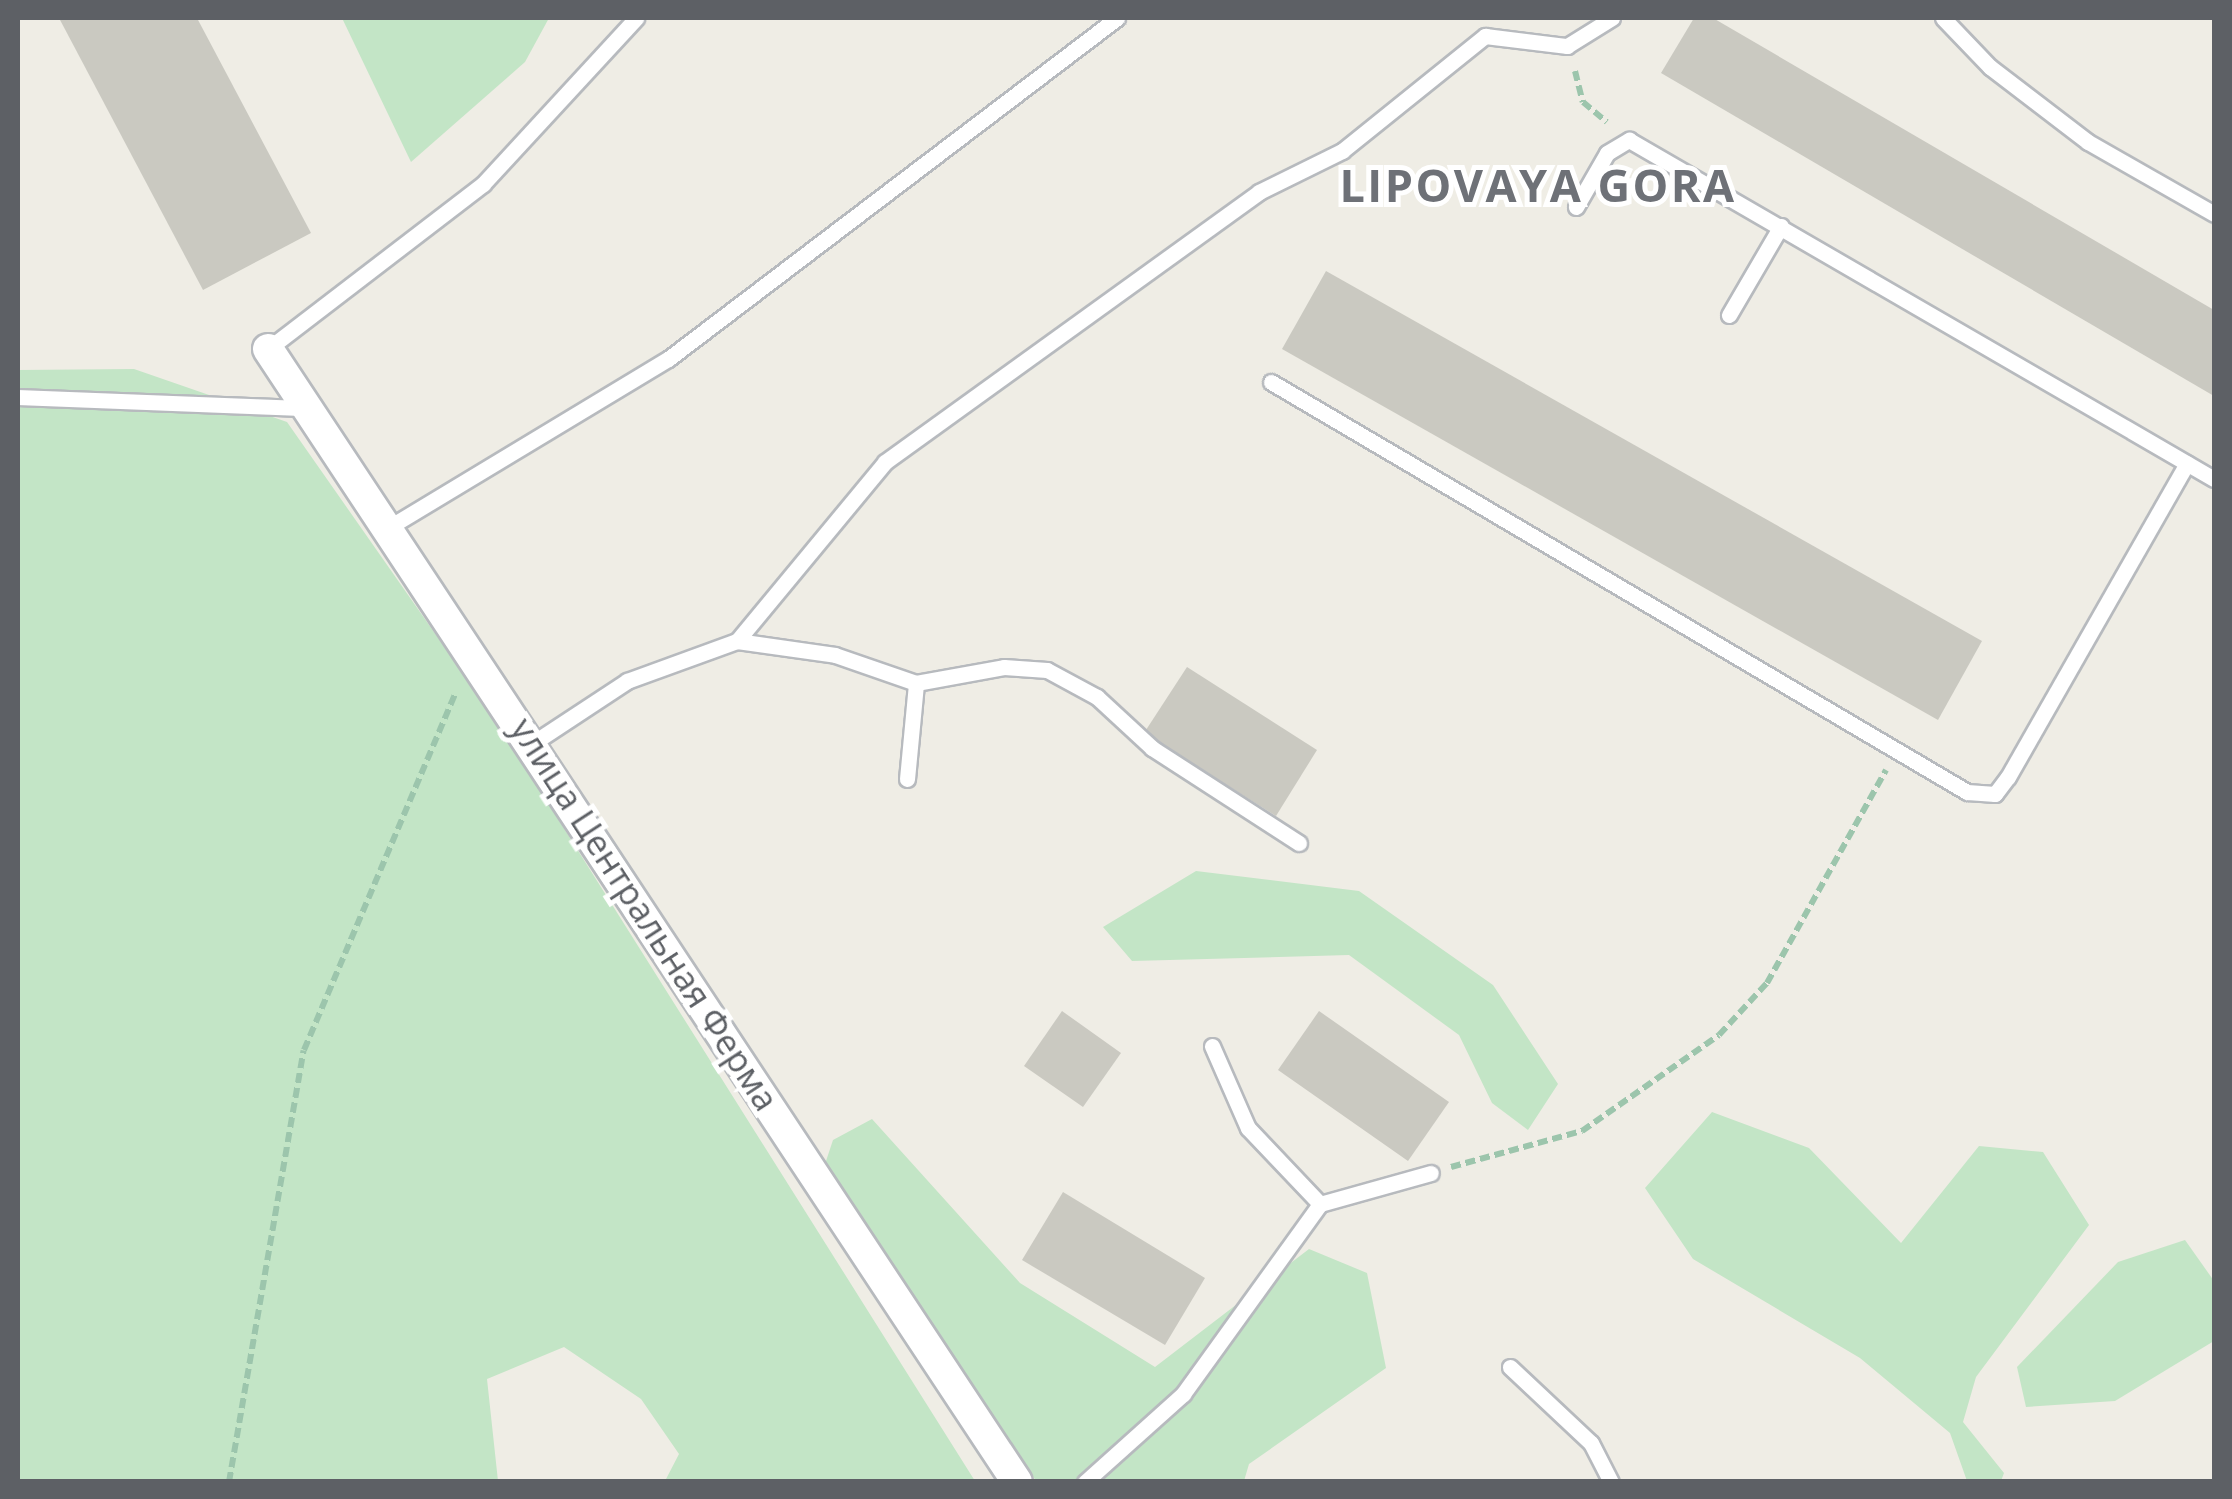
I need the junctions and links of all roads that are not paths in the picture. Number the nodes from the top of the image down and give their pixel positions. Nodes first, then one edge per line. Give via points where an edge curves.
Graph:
1 (636, 18) edge
2 (1117, 18) edge
3 (1612, 18) edge
4 (1943, 18) edge
5 (1576, 207) dead end
6 (2214, 214) edge
7 (1781, 226) junction
8 (1729, 315) dead end
9 (268, 349) joint
10 (1271, 382) dead end
11 (18, 398) edge
12 (311, 408) junction
13 (2187, 463) junction
14 (2214, 479) edge
15 (391, 526) junction
16 (738, 641) junction
17 (916, 683) junction
18 (533, 743) junction
19 (907, 779) dead end
20 (1299, 843) dead end
21 (1212, 1046) dead end
22 (1431, 1172) road end
23 (1320, 1204) junction
24 (1510, 1367) dead end
25 (1016, 1482) edge
26 (1085, 1482) edge
27 (1610, 1482) edge

1 - 9 lane via 483,184
2 - 15 lane via 668,359
3 - 16 lane via 1567,46 1485,36 1342,150 1259,192 885,462
4 - 6 lane via 1990,67 2088,142
5 - 7 lane via 1607,153 1629,140
7 - 8 lane
7 - 13 lane
9 - 12 street, улица Центральная Ферма
10 - 13 lane via 1967,792 1995,794
11 - 12 lane
12 - 15 street, улица Центральная Ферма
13 - 14 lane
15 - 18 street, улица Центральная Ферма
16 - 17 lane via 835,655
16 - 18 lane via 627,681
17 - 19 lane
17 - 20 lane via 1004,667 1046,670 1097,697 1152,748
18 - 25 street, улица Центральная Ферма
21 - 23 lane via 1248,1128
22 - 23 lane
23 - 26 lane via 1183,1394
24 - 27 lane via 1591,1442

